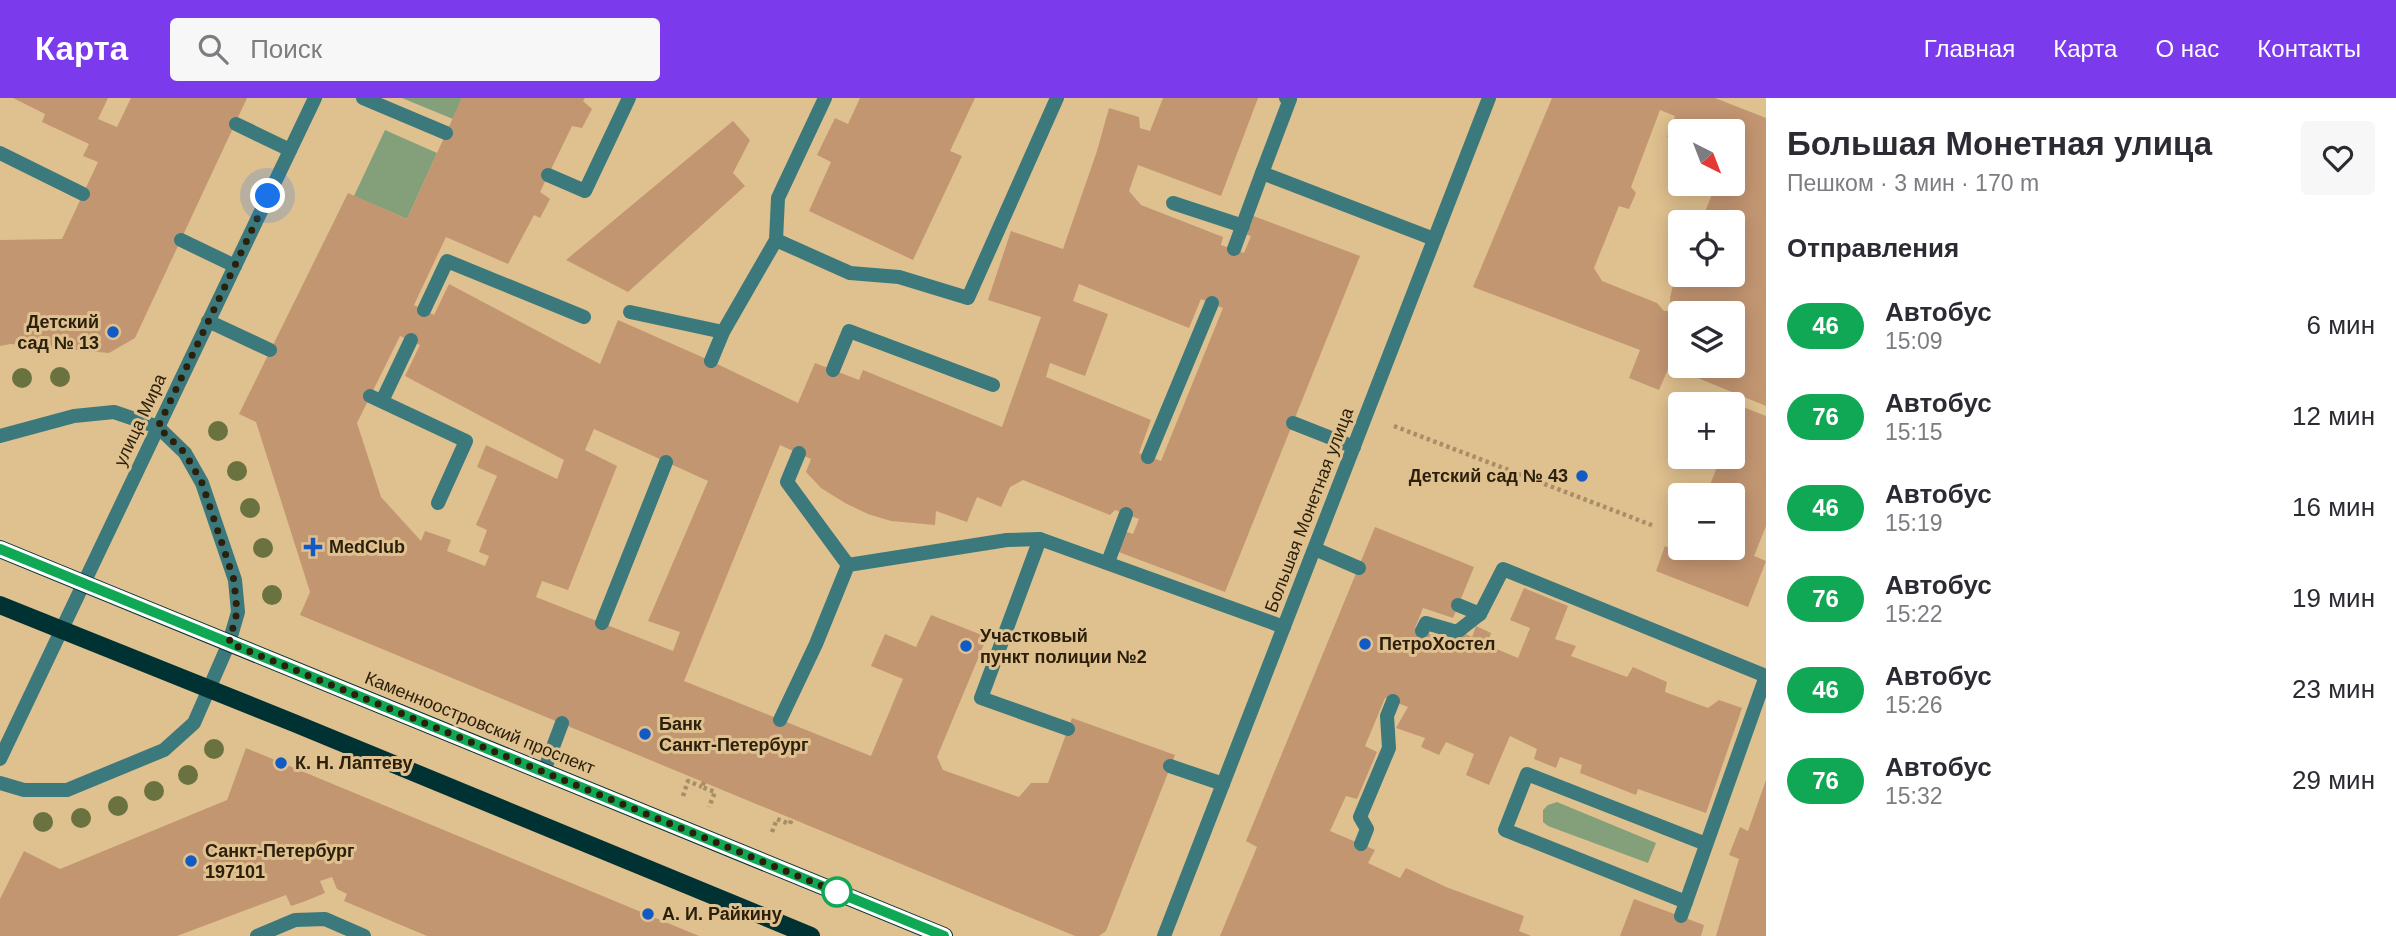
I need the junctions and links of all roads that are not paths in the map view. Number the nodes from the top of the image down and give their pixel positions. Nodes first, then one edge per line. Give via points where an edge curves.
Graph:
1 (315, 98) edge
2 (363, 98) edge
3 (629, 98) edge
4 (825, 98) edge
5 (1057, 98) edge
6 (1286, 98) edge
7 (1489, 98) edge
8 (236, 124) dead end
9 (446, 133) dead end
10 (290, 150) junction
11 (0, 153) edge
12 (1262, 173) junction
13 (548, 175) dead end
14 (83, 194) dead end
15 (1173, 203) dead end
16 (1243, 226) junction
17 (1434, 239) junction
18 (181, 240) dead end
19 (776, 240) junction
20 (1234, 249) dead end
21 (235, 267) junction
22 (1212, 303) dead end
23 (424, 310) dead end
24 (630, 312) dead end
25 (584, 317) dead end
26 (208, 321) junction
27 (723, 332) junction
28 (411, 340) dead end
29 (270, 350) dead end
30 (711, 361) dead end
31 (833, 370) dead end
32 (993, 385) dead end
33 (1293, 423) dead end
34 (158, 427) junction
35 (0, 436) edge
36 (1354, 447) junction
37 (799, 453) dead end
38 (1148, 457) dead end
39 (666, 462) dead end
40 (438, 503) dead end
41 (1126, 514) dead end
42 (1041, 539) junction
43 (0, 549) edge
44 (1315, 549) junction
45 (1108, 562) junction
46 (848, 565) junction
47 (1359, 568) dead end
48 (84, 584) junction
49 (0, 605) edge
50 (1458, 605) dead end
51 (1480, 614) junction
52 (601, 623) dead end
53 (1284, 627) junction
54 (62, 629) junction
55 (1422, 631) dead end
56 (229, 643) junction
57 (1766, 676) edge
58 (211, 689) junction
59 (1393, 701) dead end
60 (780, 720) dead end
61 (562, 723) dead end
62 (1068, 729) dead end
63 (0, 759) edge
64 (1170, 766) dead end
65 (544, 771) junction
66 (0, 783) edge
67 (1223, 784) junction
68 (1360, 844) dead end
69 (1706, 844) junction
70 (1686, 902) junction
71 (1681, 916) dead end
72 (257, 936) edge
73 (364, 936) edge
74 (811, 936) edge
75 (944, 936) edge
76 (1164, 936) edge

1 - 10 street, улица Мира
2 - 9 street
3 - 13 street via 585,191
4 - 19 street via 778,198
5 - 19 street via 968,298 899,277 850,274
6 - 12 street via 1290,99
7 - 17 street, Большая Монетная улица
8 - 10 street
10 - 21 street, улица Мира
11 - 14 street
12 - 16 street
12 - 17 street
15 - 16 street
16 - 20 street
17 - 36 street, Большая Монетная улица
18 - 21 street
19 - 27 street
21 - 26 street, улица Мира
22 - 38 street via 1186,382
23 - 25 street via 447,261
24 - 27 street
26 - 29 street
26 - 34 street, улица Мира
27 - 30 street
28 - 40 street via 376,399 466,441
31 - 32 street via 849,331
33 - 36 street
34 - 35 street via 114,412 74,416
34 - 48 street, улица Мира
34 - 56 street via 185,453 202,483 234,580 237,612
36 - 44 street, Большая Монетная улица
37 - 46 street via 787,482
39 - 52 street
41 - 45 street
42 - 45 street
42 - 46 street via 1007,540
42 - 62 street via 981,698
43 - 48 main road, Каменноостровский проспект
44 - 47 street
44 - 53 street, Большая Монетная улица
45 - 53 street
46 - 60 street
48 - 54 street, улица Мира
48 - 56 main road, Каменноостровский проспект
49 - 54 main road
50 - 51 street
51 - 55 street via 1457,632 1426,623
51 - 57 street via 1503,569
53 - 67 street, Большая Монетная улица
54 - 58 main road
54 - 63 street, улица Мира
56 - 58 street
56 - 65 main road, Каменноостровский проспект
57 - 69 street
58 - 66 street via 194,723 164,750 68,790 24,790
58 - 74 main road
59 - 68 street via 1387,716 1389,748 1360,817 1367,829
61 - 65 street
64 - 67 street
65 - 75 main road, Каменноостровский проспект
67 - 76 street, Большая Монетная улица
69 - 70 street
69 - 70 street via 1527,774 1505,830
70 - 71 street
72 - 73 street via 295,920 325,919

